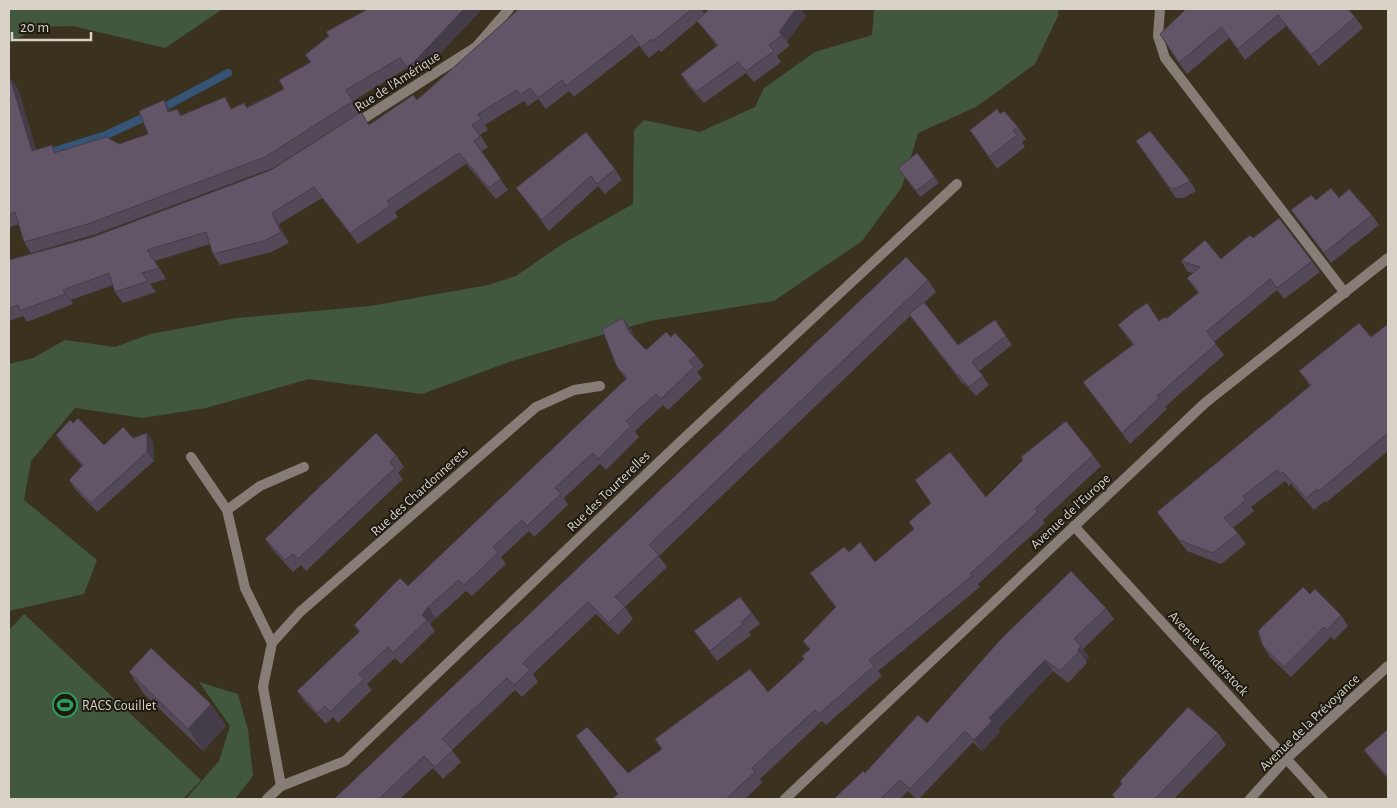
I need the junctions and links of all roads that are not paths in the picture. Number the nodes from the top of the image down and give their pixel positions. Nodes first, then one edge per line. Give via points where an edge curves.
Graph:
1 (509, 9) edge
2 (1160, 9) edge
3 (343, 132) edge
4 (956, 184) dead end
5 (1388, 258) edge
6 (1345, 292) junction
7 (600, 386) dead end
8 (191, 457) dead end
9 (304, 467) dead end
10 (226, 510) junction
11 (1074, 526) junction
12 (272, 643) junction
13 (1388, 666) edge
14 (1287, 758) junction
15 (281, 786) junction
16 (267, 799) edge
17 (784, 799) edge
18 (1250, 799) edge
19 (1324, 799) edge

1 - 3 street, Rue de l'Amérique via 476,47
2 - 6 street via 1158,36 1165,58
4 - 15 street, Rue des Tourterelles via 345,761
5 - 6 street, Avenue de l'Europe
6 - 11 street, Avenue de l'Europe via 1205,403
7 - 12 street, Rue des Chardonnerets via 574,390 536,407 300,612
8 - 10 street
9 - 10 street via 260,486
10 - 12 street via 246,588
11 - 14 street, Avenue Vanderstock
11 - 17 street, Avenue de l'Europe
12 - 15 street via 263,687
13 - 14 street, Avenue de la Prévoyance
14 - 18 street, Avenue de la Prévoyance
14 - 19 street, Avenue Vanderstock
15 - 16 street, Rue des Tourterelles

